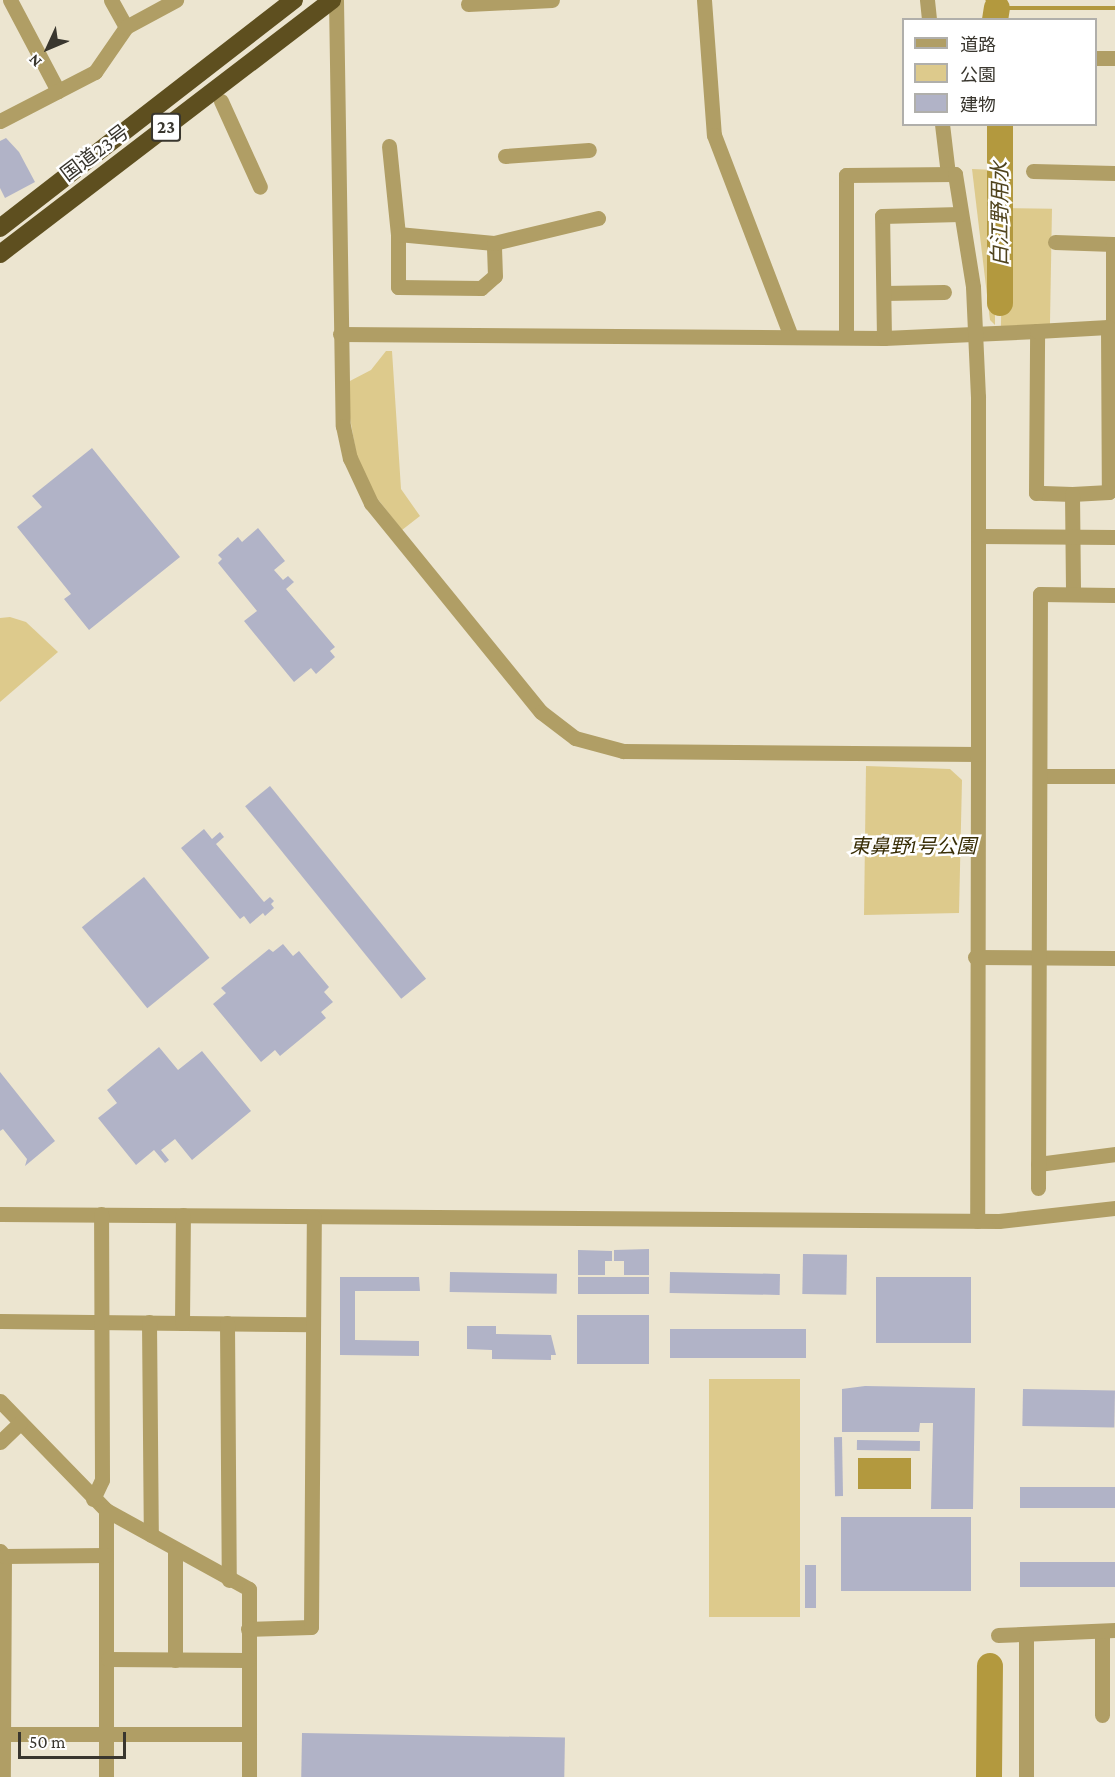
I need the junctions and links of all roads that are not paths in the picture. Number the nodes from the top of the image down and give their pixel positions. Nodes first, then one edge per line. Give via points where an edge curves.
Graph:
1 (10, 0) edge
2 (111, 0) edge
3 (176, 0) edge
4 (294, 0) edge
5 (334, 0) edge
6 (552, 0) edge
7 (704, 0) edge
8 (927, 0) edge
9 (468, 4) dead end
10 (930, 18) edge
11 (126, 27) junction
12 (1097, 58) edge
13 (1115, 58) edge
14 (58, 91) junction
15 (221, 101) dead end
16 (0, 121) edge
17 (942, 126) edge
18 (389, 146) dead end
19 (589, 150) dead end
20 (504, 156) dead end
21 (1033, 171) dead end
22 (1115, 172) edge
23 (951, 174) junction
24 (260, 187) dead end
25 (960, 214) junction
26 (598, 218) dead end
27 (0, 228) edge
28 (399, 234) junction
29 (1054, 242) dead end
30 (494, 243) junction
31 (0, 254) edge
32 (884, 292) junction
33 (944, 292) dead end
34 (1112, 327) edge
35 (1037, 331) junction
36 (340, 333) junction
37 (975, 336) junction
38 (791, 337) junction
39 (846, 337) junction
40 (884, 338) junction
41 (1072, 494) junction
42 (978, 536) junction
43 (1072, 537) junction
44 (1115, 537) edge
45 (1073, 594) junction
46 (1115, 594) edge
47 (978, 754) junction
48 (1040, 776) junction
49 (1115, 776) edge
50 (975, 957) junction
51 (1038, 957) junction
52 (1115, 958) edge
53 (1115, 1154) edge
54 (1038, 1164) junction
55 (1038, 1188) dead end
56 (1115, 1208) edge
57 (0, 1214) edge
58 (101, 1214) junction
59 (183, 1215) junction
60 (314, 1217) junction
61 (977, 1221) junction
62 (0, 1322) edge
63 (100, 1322) junction
64 (149, 1322) junction
65 (182, 1323) junction
66 (227, 1323) junction
67 (312, 1324) junction
68 (0, 1401) edge
69 (20, 1423) junction
70 (0, 1442) edge
71 (93, 1499) junction
72 (106, 1510) junction
73 (151, 1535) junction
74 (175, 1550) junction
75 (2, 1554) edge
76 (106, 1555) junction
77 (229, 1580) junction
78 (248, 1629) junction
79 (1109, 1630) edge
80 (1026, 1634) junction
81 (998, 1635) dead end
82 (108, 1659) junction
83 (175, 1660) junction
84 (248, 1660) junction
85 (1102, 1714) dead end
86 (2, 1734) edge
87 (106, 1734) junction
88 (249, 1734) junction
89 (3, 1777) edge
90 (106, 1777) edge
91 (249, 1777) edge
92 (1026, 1777) edge

1 - 14 street
2 - 11 street
3 - 11 street
4 - 27 highway, 国道23号 / 23
5 - 31 highway, 国道23号 / 23
5 - 36 street
6 - 9 street
7 - 38 street via 714,135
8 - 10 street
11 - 14 street via 95,72
12 - 13 street
14 - 16 street
15 - 24 street
17 - 23 street
18 - 28 street
19 - 20 street
21 - 22 street
23 - 25 street
23 - 39 street via 846,175
25 - 32 street via 882,216
25 - 37 street via 974,287
26 - 30 street
28 - 30 street
28 - 30 street via 398,287 481,288 495,276
29 - 34 street via 1113,244
32 - 33 street
32 - 40 street
34 - 35 street
34 - 41 street via 1109,492
35 - 37 street
35 - 41 street via 1036,493
36 - 38 street
36 - 47 street via 343,426 350,458 365,494 541,712 565,732 596,746 623,752
37 - 40 street
37 - 42 street
38 - 39 street
39 - 40 street
41 - 43 street
42 - 43 street
42 - 47 street
43 - 44 street
43 - 45 street
45 - 46 street
45 - 48 street via 1040,594
47 - 50 street
48 - 49 street
48 - 51 street
50 - 51 street
50 - 61 street
51 - 52 street
51 - 54 street
53 - 54 street
54 - 55 street
56 - 61 street
57 - 58 street
58 - 59 street
58 - 63 street
59 - 60 street
59 - 65 street
60 - 61 street
60 - 67 street
62 - 63 street
63 - 64 street
63 - 71 street via 102,1480
64 - 65 street
64 - 73 street
65 - 66 street
66 - 67 street
66 - 77 street
67 - 78 street via 311,1627
68 - 69 street
69 - 70 street
69 - 71 street
71 - 72 street
72 - 73 street
72 - 76 street
73 - 74 street
74 - 77 street
74 - 83 street
75 - 76 street
75 - 86 street
76 - 82 street
77 - 78 street via 249,1589
78 - 84 street
79 - 80 street
79 - 85 street
80 - 81 street
80 - 92 street
82 - 83 street
82 - 87 street
83 - 84 street
84 - 88 street
86 - 87 street
86 - 89 street
87 - 88 street
87 - 90 street
88 - 91 street

